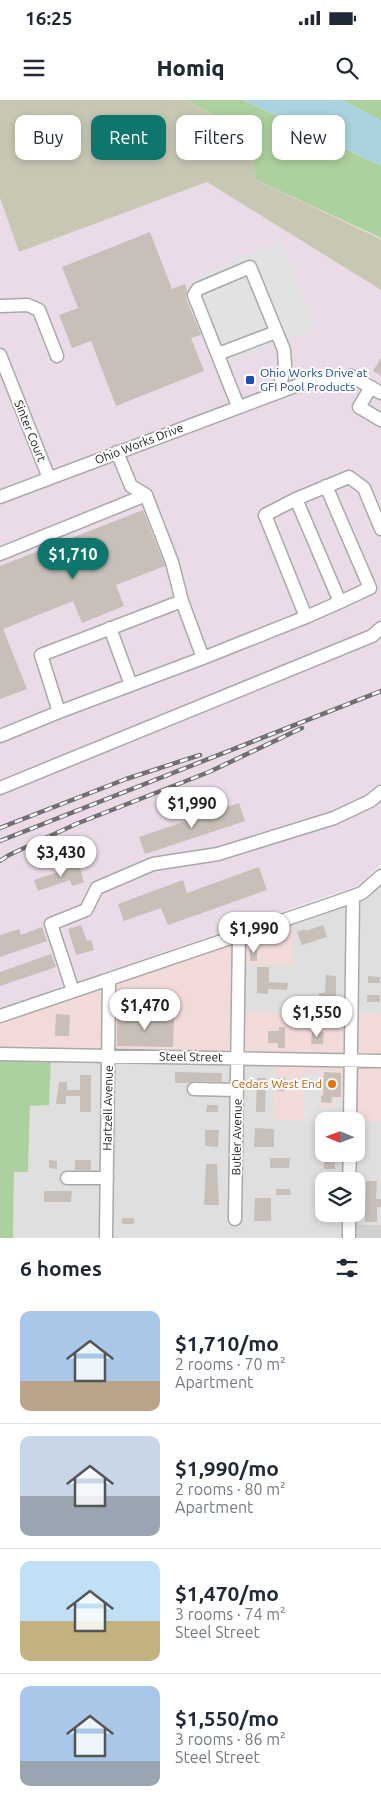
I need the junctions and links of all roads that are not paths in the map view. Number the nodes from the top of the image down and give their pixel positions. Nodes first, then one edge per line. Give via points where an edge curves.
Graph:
1 (0, 306) edge
2 (276, 332) junction
3 (218, 354) junction
4 (0, 355) edge
5 (56, 356) dead end
6 (279, 390) junction
7 (376, 390) edge
8 (238, 406) junction
9 (381, 420) edge
10 (117, 452) junction
11 (49, 478) junction
12 (326, 486) junction
13 (146, 495) junction
14 (0, 498) edge
15 (296, 499) junction
16 (381, 529) edge
17 (0, 554) edge
18 (376, 586) edge
19 (182, 601) junction
20 (340, 602) junction
21 (306, 617) junction
22 (110, 628) junction
23 (381, 628) edge
24 (204, 658) junction
25 (131, 685) junction
26 (59, 712) junction
27 (0, 736) edge
28 (0, 788) edge
29 (381, 792) edge
30 (381, 876) edge
31 (353, 896) junction
32 (239, 935) junction
33 (109, 979) junction
34 (73, 991) junction
35 (0, 1016) edge
36 (0, 1054) edge
37 (109, 1056) junction
38 (237, 1058) junction
39 (351, 1060) junction
40 (381, 1061) edge
41 (194, 1089) dead end
42 (237, 1090) junction
43 (350, 1112) edge
44 (67, 1178) dead end
45 (107, 1178) junction
46 (235, 1219) dead end
47 (349, 1222) edge
48 (106, 1238) edge
49 (348, 1238) edge

1 - 5 street via 28,305 39,310
2 - 3 street
2 - 3 street via 250,267 198,289 194,295
2 - 6 street via 284,350 285,365
3 - 8 street
4 - 11 street, Sinter Court
6 - 7 street, Ohio Works Drive via 306,382 350,376
6 - 8 street, Ohio Works Drive
7 - 9 street via 359,407
8 - 10 street, Ohio Works Drive
10 - 11 street, Ohio Works Drive
10 - 13 street via 131,486
11 - 14 street, Ohio Works Drive
12 - 15 street
12 - 16 street via 349,477 364,488
12 - 18 street
13 - 17 street
13 - 19 street via 172,562
15 - 20 street
15 - 21 street via 265,514
18 - 20 street
19 - 22 street
19 - 24 street
20 - 21 street
21 - 24 street
22 - 25 street
22 - 26 street via 41,654
23 - 28 street via 372,636
24 - 25 street
25 - 26 street
26 - 27 street
29 - 34 street via 370,801 334,818 218,854 154,864 97,888 86,910 51,924
30 - 31 street
31 - 32 street
31 - 39 street
32 - 33 street
32 - 38 street, Butler Avenue
33 - 34 street
33 - 37 street, Hartzell Avenue
34 - 35 street
36 - 37 street, Steel Street
37 - 38 street, Steel Street
37 - 45 street, Hartzell Avenue
38 - 39 street, Steel Street
38 - 42 street, Butler Avenue
39 - 40 street, Steel Street
39 - 43 street
41 - 42 street
42 - 46 street, Butler Avenue
44 - 45 street
45 - 48 street, Hartzell Avenue
47 - 49 street

